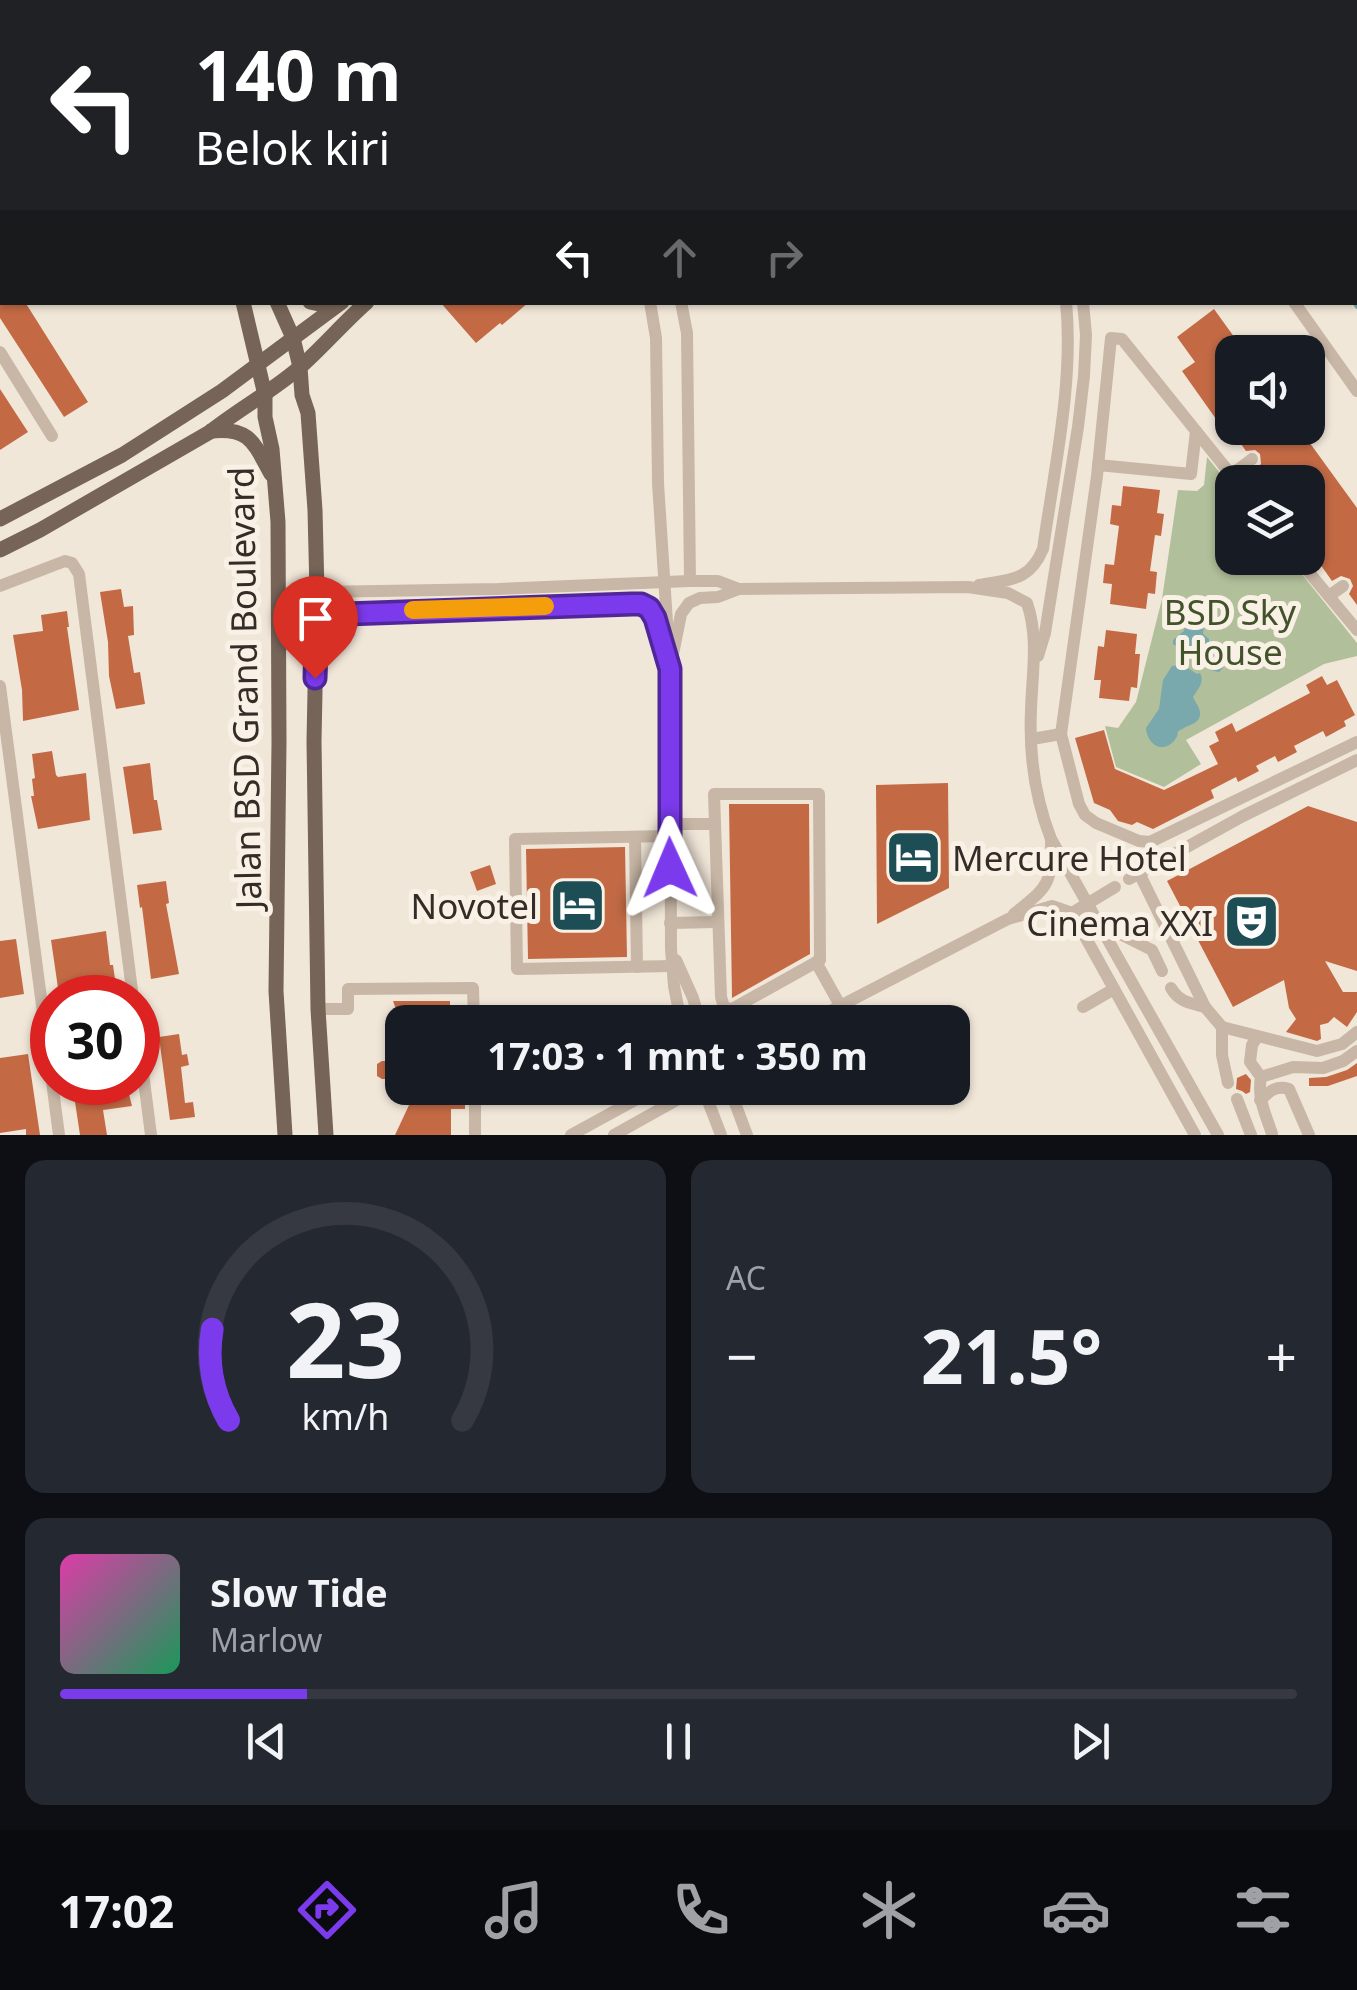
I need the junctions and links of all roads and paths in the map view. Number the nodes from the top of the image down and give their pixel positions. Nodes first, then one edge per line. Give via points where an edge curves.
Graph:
1 (244, 305) edge
2 (278, 305) edge
3 (338, 305) edge
4 (363, 305) edge
5 (650, 305) edge
6 (681, 305) edge
7 (1066, 305) edge
8 (1084, 305) edge
9 (1296, 305) edge
10 (293, 338) junction
11 (0, 352) edge
12 (258, 364) junction
13 (300, 367) junction
14 (1357, 391) edge
15 (265, 395) junction
16 (210, 432) junction
17 (1196, 432) junction
18 (52, 436) dead end
19 (1074, 450) junction
20 (1252, 459) dead end
21 (1098, 464) junction
22 (1223, 465) edge
23 (1247, 465) edge
24 (1070, 473) junction
25 (275, 482) junction
26 (687, 482) junction
27 (658, 483) junction
28 (0, 519) edge
29 (0, 550) edge
30 (1050, 550) junction
31 (1311, 575) edge
32 (690, 582) junction
33 (666, 583) junction
34 (0, 586) edge
35 (1343, 586) dead end
36 (968, 587) junction
37 (739, 589) junction
38 (378, 590) junction
39 (317, 592) junction
40 (1329, 596) junction
41 (380, 611) junction
42 (317, 615) junction
43 (1357, 630) edge
44 (1034, 668) junction
45 (670, 669) junction
46 (0, 686) edge
47 (1061, 734) junction
48 (1032, 739) junction
49 (1357, 742) edge
50 (1353, 766) edge
51 (714, 824) junction
52 (669, 830) junction
53 (635, 836) junction
54 (1051, 839) junction
55 (1115, 887) dead end
56 (1088, 903) junction
57 (1072, 914) junction
58 (1096, 916) junction
59 (1008, 919) junction
60 (717, 922) junction
61 (670, 923) junction
62 (671, 950) junction
63 (816, 962) junction
64 (672, 966) junction
65 (638, 967) junction
66 (1162, 971) dead end
67 (130, 975) edge
68 (1170, 988) dead end
69 (1114, 989) junction
70 (474, 1005) edge
71 (678, 1005) edge
72 (695, 1005) edge
73 (840, 1005) edge
74 (845, 1005) edge
75 (1205, 1006) junction
76 (1083, 1007) dead end
77 (318, 1009) junction
78 (1222, 1027) junction
79 (1357, 1032) edge
80 (1257, 1037) junction
81 (1357, 1051) edge
82 (1261, 1077) junction
83 (1228, 1083) dead end
84 (1237, 1099) dead end
85 (1260, 1100) junction
86 (147, 1105) edge
87 (474, 1105) edge
88 (625, 1105) edge
89 (669, 1105) edge
90 (708, 1105) edge
91 (735, 1105) edge
92 (1272, 1134) edge
93 (59, 1135) edge
94 (151, 1135) edge
95 (285, 1135) edge
96 (326, 1135) edge
97 (475, 1135) edge
98 (570, 1135) edge
99 (614, 1135) edge
100 (721, 1135) edge
101 (747, 1135) edge
102 (1195, 1135) edge
103 (1218, 1135) edge
104 (1250, 1135) edge
105 (1310, 1135) edge

1 - 12 main road, Jalan BSD Grand Boulevard
2 - 10 main road, Jalan BSD Grand Boulevard
3 - 10 main road
4 - 13 main road
5 - 27 street
6 - 26 street
7 - 30 street via 1068,372
8 - 19 street
9 - 14 street
10 - 12 main road
10 - 13 main road, Jalan BSD Grand Boulevard
11 - 18 street
12 - 15 main road, Jalan BSD Grand Boulevard
12 - 28 main road via 122,455
13 - 15 main road
13 - 39 main road, Jalan BSD Grand Boulevard via 316,510
15 - 16 main road
15 - 25 main road, Jalan BSD Grand Boulevard
16 - 25 main road via 244,434
16 - 29 main road
17 - 21 street via 1191,474
17 - 21 street via 1122,339 1111,338
17 - 22 street
19 - 21 street
19 - 24 street
20 - 23 street
21 - 24 street
21 - 47 street
24 - 30 street
25 - 95 main road, Jalan BSD Grand Boulevard via 276,991
26 - 27 street via 668,493
26 - 32 street
27 - 33 street
30 - 36 street via 1030,572
30 - 44 street via 1045,633
31 - 40 street
32 - 33 street
32 - 37 street
33 - 38 street
33 - 45 street
34 - 67 street via 65,561 78,574
35 - 40 street
36 - 37 street
36 - 44 street via 1027,603 1034,621
37 - 45 street via 689,603
38 - 39 street
38 - 41 street via 371,600
39 - 42 main road, Jalan BSD Grand Boulevard
40 - 43 street
41 - 42 street
41 - 45 street via 641,604 655,618
42 - 77 main road, Jalan BSD Grand Boulevard
44 - 48 street
45 - 52 street
46 - 93 street
47 - 48 street
47 - 49 street via 1085,815 1150,842
48 - 54 street via 1034,782
50 - 75 street via 1134,876
51 - 52 street
51 - 60 street
51 - 63 street via 714,794 819,794
52 - 53 street
52 - 61 street
53 - 65 street
53 - 65 street via 514,838 517,970
54 - 56 street
54 - 59 street via 1045,888
55 - 56 street
56 - 57 street
56 - 58 street
57 - 59 street via 1052,906
57 - 69 street
58 - 66 street via 1152,950
58 - 103 street
59 - 74 street
60 - 61 street
60 - 63 street via 724,1007 732,1009
61 - 62 street
62 - 64 street
62 - 72 street
63 - 73 street
64 - 65 street
64 - 71 street
68 - 75 street via 1182,1001
69 - 76 street
69 - 102 street
70 - 77 street via 474,988 348,989 348,1009
75 - 78 street
77 - 96 main road, Jalan BSD Grand Boulevard
78 - 80 street
78 - 83 street
79 - 80 street via 1317,1052
80 - 82 street via 1250,1062
81 - 82 street via 1323,1068 1293,1067
82 - 85 street
84 - 104 street
85 - 92 street
85 - 105 street via 1280,1086 1289,1089
86 - 94 street
87 - 97 street
88 - 98 street
89 - 99 street
90 - 100 street
91 - 101 street

